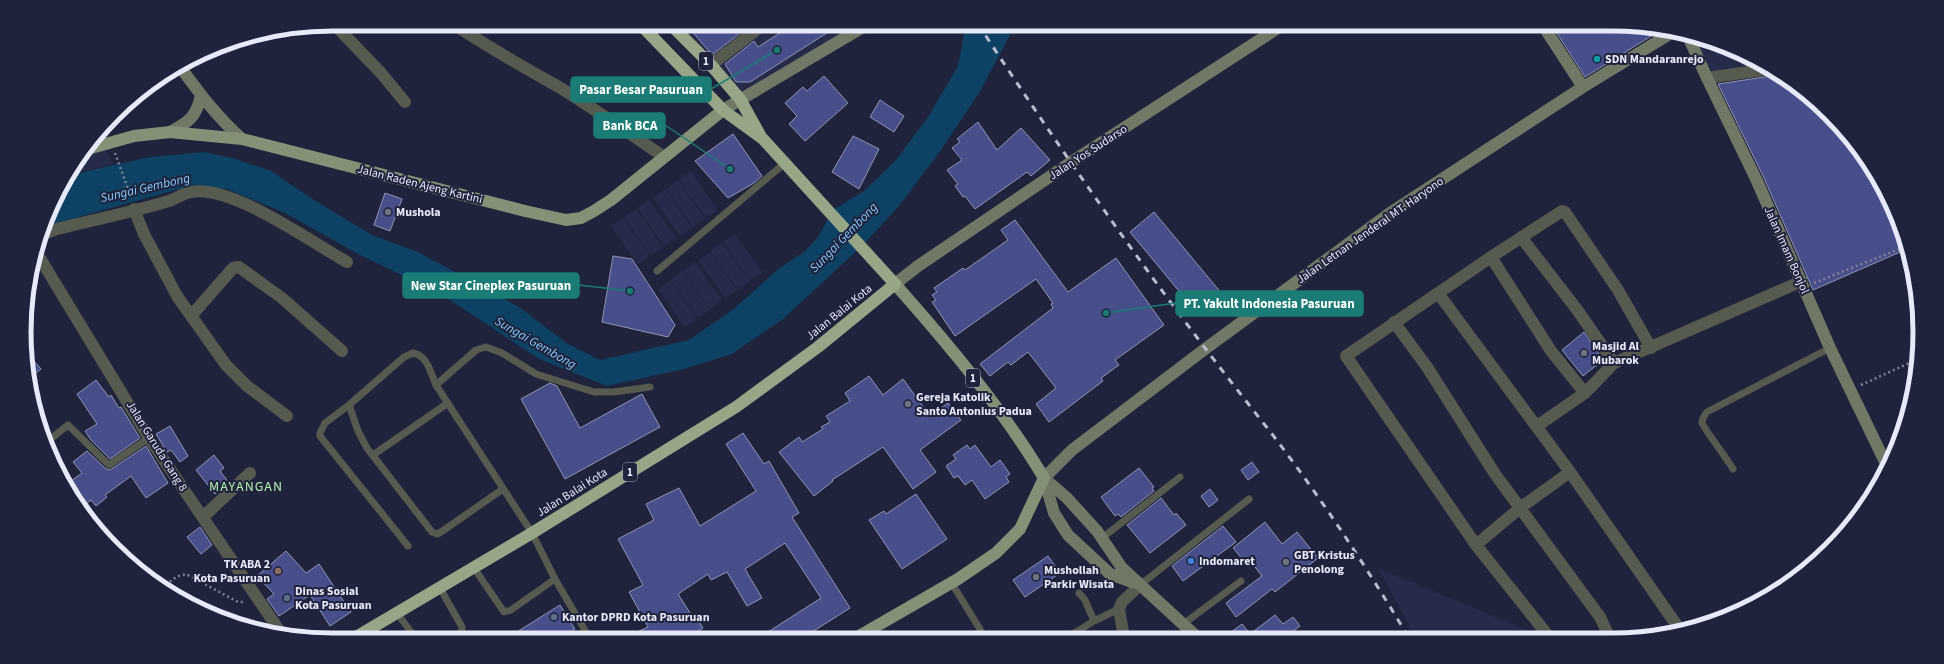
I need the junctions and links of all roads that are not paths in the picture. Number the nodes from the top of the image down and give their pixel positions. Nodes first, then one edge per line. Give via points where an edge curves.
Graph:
1 (341, 31) edge
2 (465, 31) edge
3 (647, 31) edge
4 (677, 31) edge
5 (755, 31) edge
6 (856, 31) edge
7 (1273, 31) edge
8 (1547, 31) edge
9 (1666, 36) edge
10 (1690, 41) edge
11 (711, 66) junction
12 (183, 70) edge
13 (1762, 71) edge
14 (1707, 78) junction
15 (1583, 87) junction
16 (201, 96) junction
17 (740, 99) junction
18 (405, 102) dead end
19 (723, 110) junction
20 (170, 132) junction
21 (242, 139) junction
22 (763, 139) junction
23 (95, 147) edge
24 (664, 157) junction
25 (784, 163) junction
26 (133, 206) junction
27 (48, 232) edge
28 (1521, 237) junction
29 (1491, 256) junction
30 (40, 258) edge
31 (347, 262) dead end
32 (657, 272) dead end
33 (895, 284) junction
34 (1803, 284) junction
35 (1438, 293) junction
36 (191, 316) junction
37 (1394, 322) junction
38 (1651, 348) junction
39 (1830, 348) junction
40 (342, 351) dead end
41 (1614, 364) junction
42 (436, 385) junction
43 (650, 388) dead end
44 (1585, 392) junction
45 (448, 403) junction
46 (349, 405) junction
47 (287, 416) dead end
48 (1537, 426) junction
49 (149, 438) junction
50 (51, 439) edge
51 (373, 455) junction
52 (1884, 460) edge
53 (1733, 469) dead end
54 (1570, 472) junction
55 (250, 473) dead end
56 (1180, 477) dead end
57 (1044, 478) junction
58 (503, 488) junction
59 (1249, 499) dead end
60 (1520, 508) junction
61 (203, 518) junction
62 (532, 533) junction
63 (1102, 538) junction
64 (1476, 545) junction
65 (408, 546) dead end
66 (474, 568) junction
67 (555, 579) junction
68 (1242, 581) dead end
69 (951, 582) junction
70 (1140, 585) junction
71 (440, 588) junction
72 (1079, 593) dead end
73 (1119, 609) junction
74 (397, 613) junction
75 (1094, 621) junction
76 (1182, 625) junction
77 (1677, 626) edge
78 (277, 628) edge
79 (363, 633) edge
80 (412, 633) edge
81 (460, 633) edge
82 (586, 633) edge
83 (864, 633) edge
84 (982, 633) edge
85 (1075, 633) edge
86 (1123, 633) edge
87 (1192, 633) edge
88 (1546, 633) edge
89 (1607, 633) edge

1 - 18 street
2 - 24 street via 596,111
3 - 19 highway, 1
4 - 11 highway, 1
5 - 11 street
6 - 17 main road
7 - 33 main road, Jalan Yos Sudarso via 1070,163
8 - 15 main road
9 - 15 main road, Jalan Letnan Jenderal MT. Haryono
10 - 14 main road, Jalan Imam Bonjol
11 - 17 highway, 1
12 - 16 main road
13 - 14 street
14 - 34 main road, Jalan Imam Bonjol
15 - 57 main road, Jalan Letnan Jenderal MT. Haryono via 1390,212 1072,450
16 - 20 main road via 194,115 184,125
16 - 21 main road via 220,120
17 - 19 main road
17 - 22 highway, 1
19 - 22 highway, 1
19 - 24 main road, Jalan Raden Ajeng Kartini
20 - 21 main road, Jalan Raden Ajeng Kartini
20 - 23 main road, Jalan Raden Ajeng Kartini via 134,136
21 - 24 main road, Jalan Raden Ajeng Kartini via 566,220 581,218 612,200
22 - 25 highway, 1
25 - 32 lane
25 - 33 highway, 1
26 - 27 street
26 - 31 street via 169,201 192,192 210,193 252,206
26 - 36 street via 160,266
28 - 29 street
28 - 38 street via 1559,212 1565,212 1618,290
28 - 41 street via 1578,311
29 - 35 street
29 - 44 street via 1551,351
30 - 49 street, Jalan Garuda Gang 8
33 - 57 main road, 1 via 954,353 1020,438
33 - 62 highway, Jalan Balai Kota / 1 via 818,347 736,407
34 - 38 street
34 - 39 main road, Jalan Imam Bonjol
35 - 37 street
35 - 48 street
36 - 40 street via 233,268 240,267 282,298
36 - 47 street via 226,365 247,386
37 - 60 street via 1427,367 1494,474
37 - 64 street via 1347,354 1346,359
38 - 41 street
39 - 52 main road, Jalan Imam Bonjol
39 - 53 lane via 1707,412 1702,418 1702,425
41 - 44 street
42 - 43 lane via 476,350 486,346 502,352 536,374 594,392
42 - 45 lane
42 - 46 lane via 422,357 413,353 404,357
44 - 48 street
45 - 51 lane
45 - 58 lane
46 - 51 lane via 358,431
46 - 65 lane via 325,423 320,436
48 - 54 street
49 - 50 lane via 109,464 68,425
49 - 61 street, Jalan Garuda Gang 8
51 - 58 lane via 435,534
54 - 60 street
54 - 77 street
55 - 61 street
56 - 63 lane
57 - 63 main road via 1067,498
57 - 69 main road via 1020,529 996,553
57 - 70 main road via 1054,513 1068,535 1110,574
58 - 62 lane
59 - 70 lane
60 - 64 street
60 - 89 street via 1600,617
61 - 78 street, Jalan Garuda Gang 8
62 - 66 highway, Jalan Balai Kota / 1
62 - 67 lane
63 - 70 main road via 1122,568
64 - 88 street
66 - 67 lane via 504,612 511,610
66 - 71 highway, Jalan Balai Kota / 1
67 - 82 lane
68 - 76 lane
69 - 83 main road
69 - 84 lane
70 - 73 street
70 - 76 main road
71 - 74 highway, Jalan Balai Kota / 1
71 - 81 lane via 462,627
72 - 75 lane
73 - 75 lane
73 - 86 street
74 - 79 highway, Jalan Balai Kota / 1
74 - 80 lane
75 - 85 lane
76 - 87 main road

